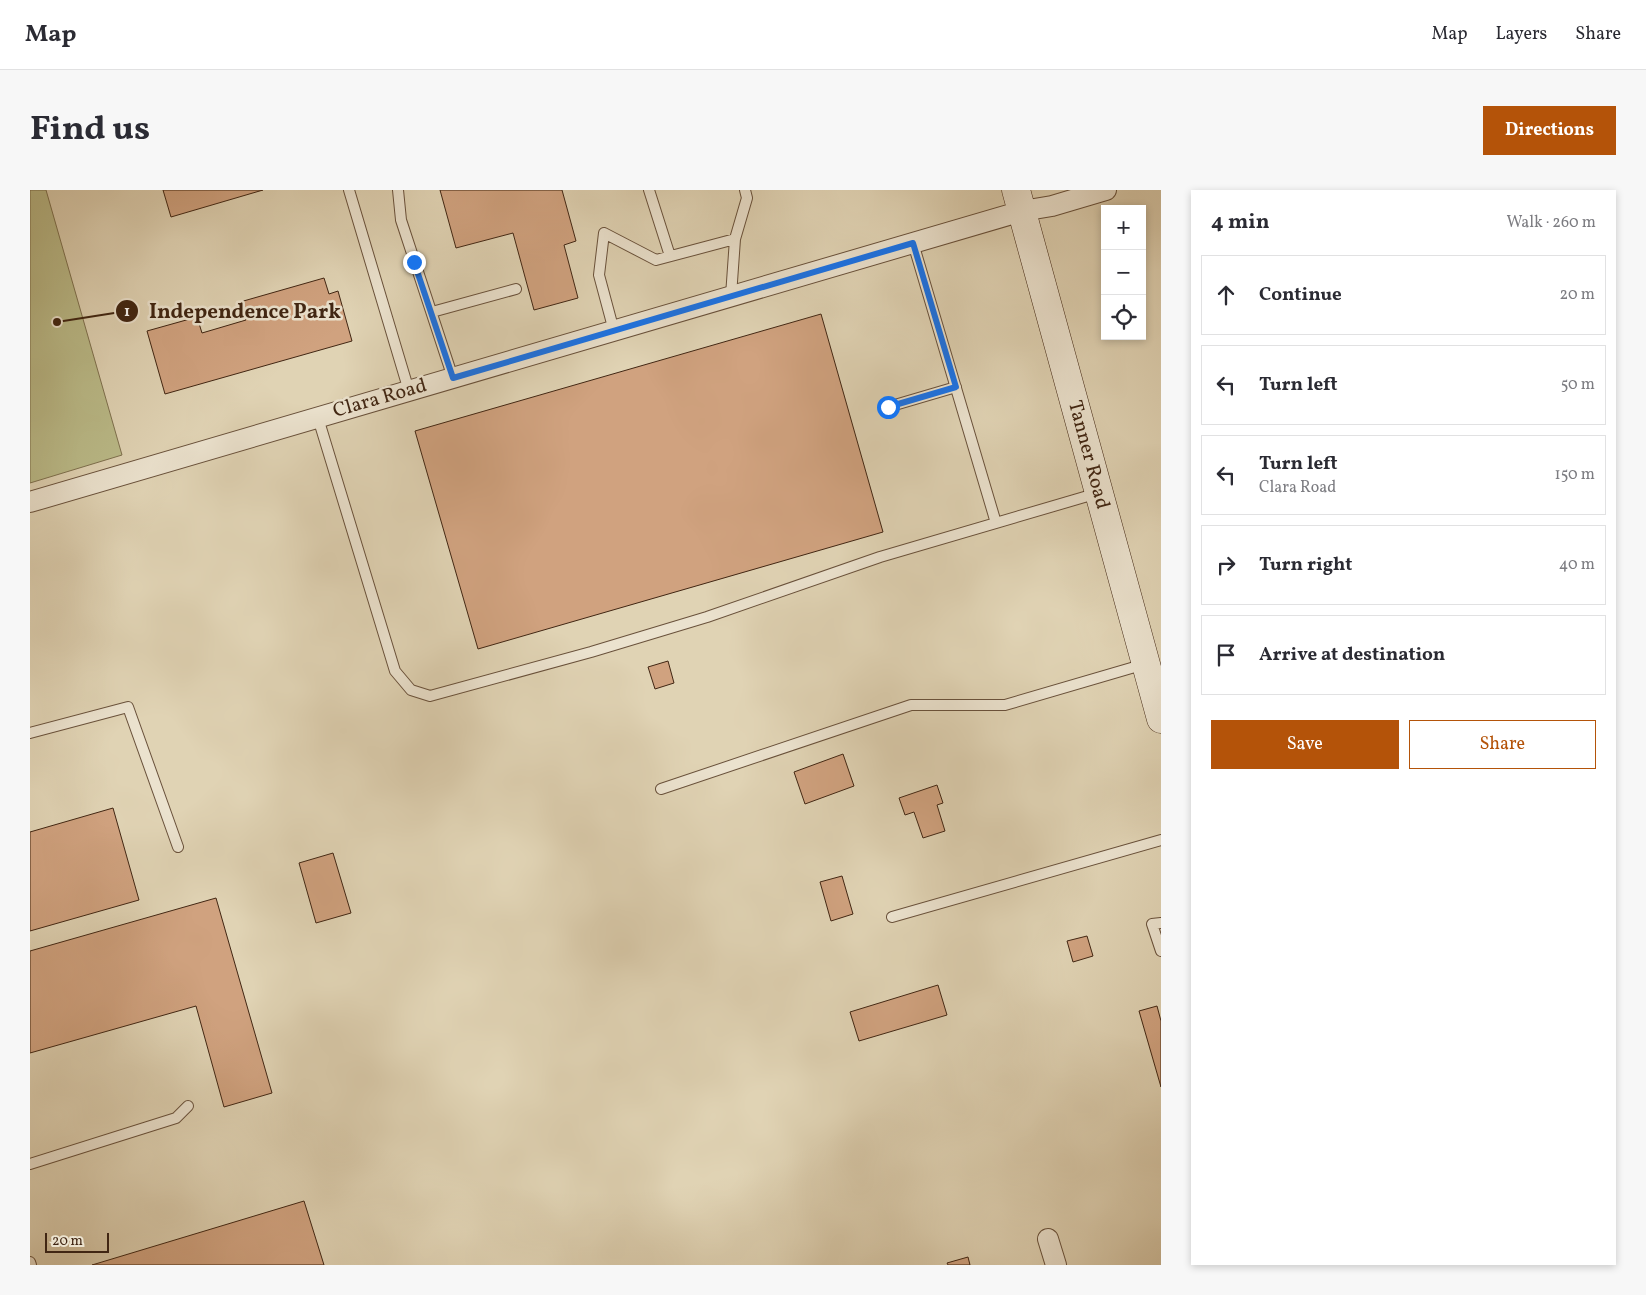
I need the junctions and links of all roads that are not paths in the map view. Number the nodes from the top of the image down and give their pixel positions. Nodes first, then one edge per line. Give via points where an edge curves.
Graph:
1 (349, 190) edge
2 (398, 190) edge
3 (649, 190) edge
4 (745, 190) edge
5 (1106, 190) edge
6 (1019, 201) edge
7 (735, 238) junction
8 (913, 243) junction
9 (670, 256) junction
10 (516, 289) dead end
11 (731, 296) junction
12 (432, 312) junction
13 (614, 331) junction
14 (453, 378) junction
15 (956, 387) junction
16 (409, 391) junction
17 (888, 407) dead end
18 (318, 418) junction
19 (1099, 492) junction
20 (30, 502) edge
21 (996, 522) junction
22 (1146, 664) junction
23 (1161, 719) edge
24 (30, 733) edge
25 (661, 789) dead end
26 (1161, 840) edge
27 (178, 848) dead end
28 (892, 917) dead end
29 (1161, 922) edge
30 (1161, 952) edge
31 (188, 1106) dead end
32 (30, 1164) edge
33 (1048, 1239) dead end
34 (1056, 1265) edge

1 - 16 lane
2 - 12 lane via 401,220
3 - 9 lane
4 - 7 lane via 747,198
5 - 6 street, Clara Road via 1052,206
6 - 8 street, Clara Road
6 - 19 main road, Tanner Road
7 - 9 lane
7 - 11 lane
8 - 11 street, Clara Road
8 - 15 lane
9 - 13 lane via 656,260 604,233 599,275
10 - 12 lane
11 - 13 street, Clara Road
12 - 14 lane
13 - 14 street, Clara Road
14 - 16 street, Clara Road
15 - 17 lane
15 - 21 lane
16 - 18 street, Clara Road
18 - 20 street, Clara Road
18 - 21 lane via 395,671 410,690 430,696 707,617 880,557
19 - 21 lane
19 - 22 main road, Tanner Road
22 - 23 main road, Tanner Road
22 - 25 lane via 1005,705 911,706
24 - 27 lane via 128,706
26 - 28 lane
29 - 30 lane via 1152,924
31 - 32 lane via 176,1118
33 - 34 street

